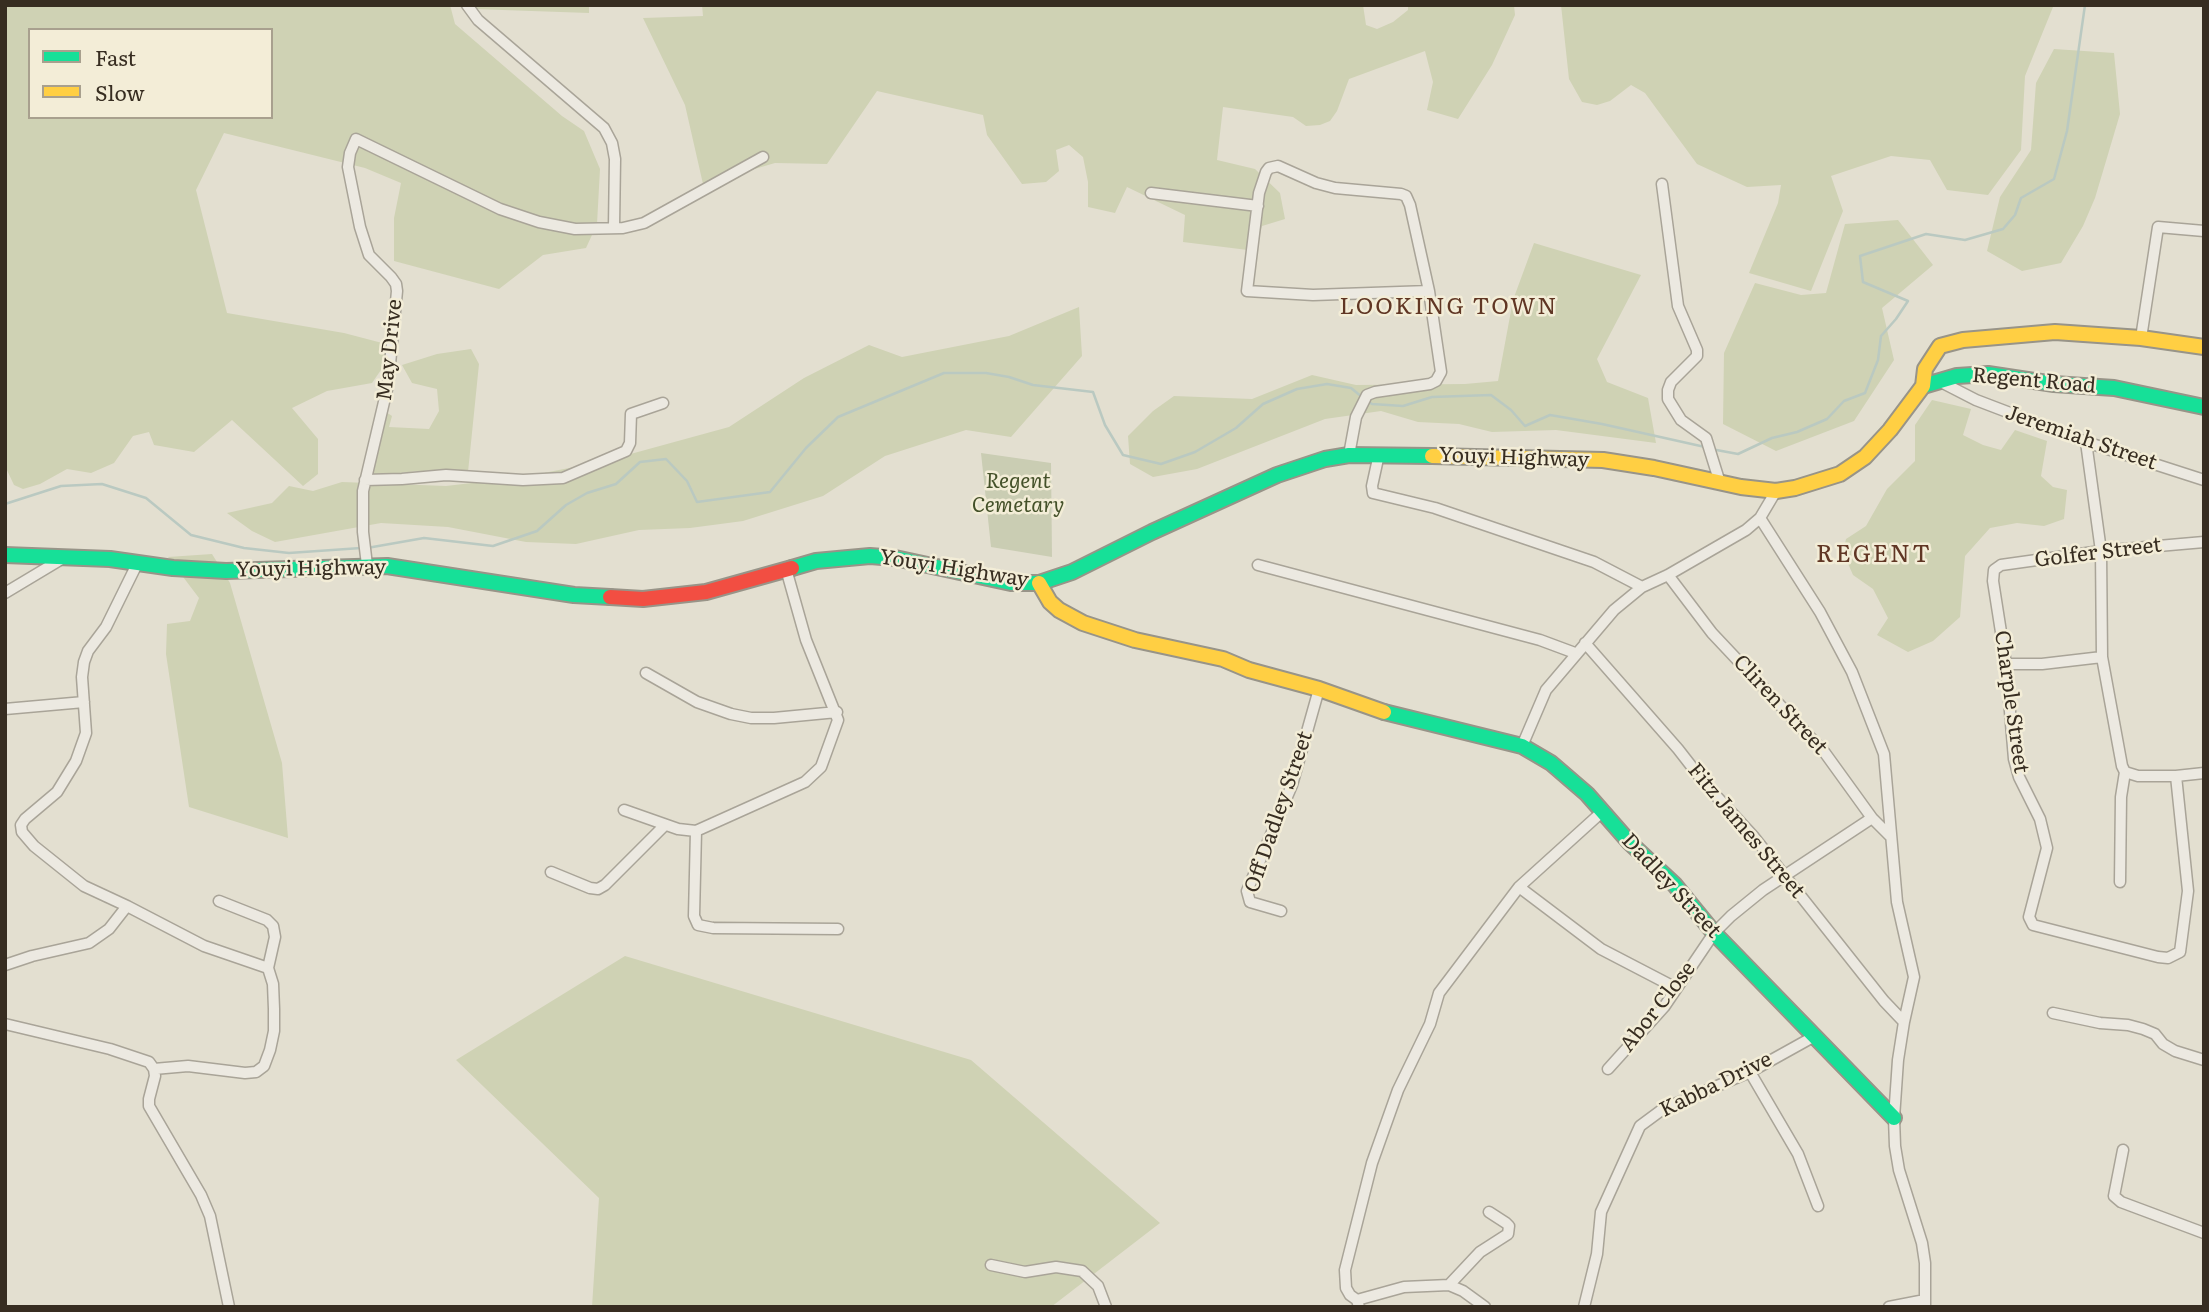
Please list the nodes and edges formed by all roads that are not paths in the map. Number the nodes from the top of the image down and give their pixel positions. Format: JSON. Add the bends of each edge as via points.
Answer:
{"nodes":[{"id":1,"x":467,"y":5,"type":"edge"},
{"id":2,"x":763,"y":157,"type":"dead end"},
{"id":3,"x":1662,"y":184,"type":"dead end"},
{"id":4,"x":1151,"y":193,"type":"dead end"},
{"id":5,"x":1258,"y":206,"type":"junction"},
{"id":6,"x":614,"y":227,"type":"junction"},
{"id":7,"x":2204,"y":231,"type":"edge"},
{"id":8,"x":1429,"y":291,"type":"junction"},
{"id":9,"x":2141,"y":338,"type":"junction"},
{"id":10,"x":2204,"y":347,"type":"edge"},
{"id":11,"x":1925,"y":369,"type":"junction"},
{"id":12,"x":1938,"y":380,"type":"junction"},
{"id":13,"x":1923,"y":386,"type":"junction"},
{"id":14,"x":663,"y":403,"type":"dead end"},
{"id":15,"x":2204,"y":407,"type":"edge"},
{"id":16,"x":2086,"y":442,"type":"junction"},
{"id":17,"x":1380,"y":454,"type":"junction"},
{"id":18,"x":1349,"y":455,"type":"junction"},
{"id":19,"x":365,"y":480,"type":"junction"},
{"id":20,"x":2204,"y":480,"type":"edge"},
{"id":21,"x":1721,"y":484,"type":"junction"},
{"id":22,"x":1776,"y":491,"type":"junction"},
{"id":23,"x":1760,"y":518,"type":"junction"},
{"id":24,"x":2204,"y":542,"type":"edge"},
{"id":25,"x":2101,"y":551,"type":"junction"},
{"id":26,"x":5,"y":555,"type":"edge"},
{"id":27,"x":68,"y":556,"type":"junction"},
{"id":28,"x":365,"y":559,"type":"junction"},
{"id":29,"x":138,"y":562,"type":"junction"},
{"id":30,"x":1258,"y":565,"type":"dead end"},
{"id":31,"x":786,"y":569,"type":"junction"},
{"id":32,"x":1994,"y":570,"type":"joint"},
{"id":33,"x":1668,"y":575,"type":"junction"},
{"id":34,"x":1039,"y":583,"type":"junction"},
{"id":35,"x":1642,"y":587,"type":"junction"},
{"id":36,"x":5,"y":593,"type":"edge"},
{"id":37,"x":1585,"y":643,"type":"junction"},
{"id":38,"x":1575,"y":653,"type":"junction"},
{"id":39,"x":2102,"y":657,"type":"junction"},
{"id":40,"x":2006,"y":664,"type":"junction"},
{"id":41,"x":646,"y":673,"type":"dead end"},
{"id":42,"x":1319,"y":689,"type":"junction"},
{"id":43,"x":84,"y":702,"type":"junction"},
{"id":44,"x":5,"y":709,"type":"edge"},
{"id":45,"x":837,"y":712,"type":"junction"},
{"id":46,"x":1522,"y":746,"type":"junction"},
{"id":47,"x":2125,"y":772,"type":"junction"},
{"id":48,"x":2204,"y":773,"type":"edge"},
{"id":49,"x":2176,"y":776,"type":"junction"},
{"id":50,"x":624,"y":810,"type":"dead end"},
{"id":51,"x":1603,"y":811,"type":"junction"},
{"id":52,"x":1872,"y":818,"type":"junction"},
{"id":53,"x":665,"y":825,"type":"junction"},
{"id":54,"x":696,"y":831,"type":"junction"},
{"id":55,"x":1890,"y":836,"type":"junction"},
{"id":56,"x":551,"y":872,"type":"dead end"},
{"id":57,"x":1784,"y":876,"type":"junction"},
{"id":58,"x":2120,"y":882,"type":"dead end"},
{"id":59,"x":1519,"y":887,"type":"junction"},
{"id":60,"x":219,"y":901,"type":"dead end"},
{"id":61,"x":127,"y":906,"type":"junction"},
{"id":62,"x":1281,"y":911,"type":"dead end"},
{"id":63,"x":838,"y":929,"type":"dead end"},
{"id":64,"x":1714,"y":933,"type":"junction"},
{"id":65,"x":5,"y":965,"type":"edge"},
{"id":66,"x":268,"y":968,"type":"junction"},
{"id":67,"x":1676,"y":988,"type":"junction"},
{"id":68,"x":2053,"y":1013,"type":"dead end"},
{"id":69,"x":1903,"y":1022,"type":"junction"},
{"id":70,"x":5,"y":1024,"type":"edge"},
{"id":71,"x":1814,"y":1037,"type":"junction"},
{"id":72,"x":2204,"y":1059,"type":"edge"},
{"id":73,"x":154,"y":1069,"type":"junction"},
{"id":74,"x":1608,"y":1069,"type":"dead end"},
{"id":75,"x":1750,"y":1072,"type":"junction"},
{"id":76,"x":1894,"y":1118,"type":"junction"},
{"id":77,"x":2123,"y":1150,"type":"dead end"},
{"id":78,"x":1818,"y":1206,"type":"dead end"},
{"id":79,"x":1489,"y":1212,"type":"dead end"},
{"id":80,"x":2204,"y":1233,"type":"edge"},
{"id":81,"x":991,"y":1265,"type":"dead end"},
{"id":82,"x":1449,"y":1285,"type":"junction"},
{"id":83,"x":1358,"y":1303,"type":"edge"},
{"id":84,"x":1925,"y":1303,"type":"edge"},
{"id":85,"x":229,"y":1307,"type":"edge"},
{"id":86,"x":1106,"y":1307,"type":"edge"},
{"id":87,"x":1485,"y":1307,"type":"edge"},
{"id":88,"x":1584,"y":1307,"type":"edge"},
{"id":89,"x":1889,"y":1307,"type":"edge"}],
"edges":[{"from":1,"to":6,"type":"street","via":[[478,20],[604,128],[615,159]]},
{"from":2,"to":6,"type":"street","via":[[644,223]]},
{"from":3,"to":21,"type":"street","via":[[1678,306],[1697,349],[1697,356],[1671,382],[1668,399],[1681,420],[1706,438]]},
{"from":4,"to":5,"type":"street"},
{"from":5,"to":8,"type":"street","via":[[1247,291],[1313,295]]},
{"from":5,"to":8,"type":"street","via":[[1264,176],[1273,166],[1335,188],[1406,196]]},
{"from":6,"to":19,"type":"street","name":"May Drive","via":[[576,229],[523,217],[356,139],[348,167],[359,228],[369,255],[391,277],[397,291],[388,385]]},
{"from":7,"to":9,"type":"street","via":[[2158,227]]},
{"from":8,"to":18,"type":"street","via":[[1440,377],[1430,384],[1367,396],[1356,418]]},
{"from":9,"to":10,"type":"main road","name":"Regent Road"},
{"from":9,"to":11,"type":"main road","name":"Regent Road","via":[[2055,332],[1955,341],[1940,346]]},
{"from":11,"to":12,"type":"street","name":"Jeremiah Street"},
{"from":11,"to":13,"type":"main road"},
{"from":12,"to":13,"type":"main road","name":"Regent Road"},
{"from":12,"to":15,"type":"main road","name":"Regent Road","via":[[1988,374],[2114,388]]},
{"from":12,"to":16,"type":"street","name":"Jeremiah Street","via":[[1968,397]]},
{"from":13,"to":22,"type":"main road","name":"Youyi Highway","via":[[1865,457],[1822,481]]},
{"from":14,"to":19,"type":"street","via":[[631,414],[626,451],[563,478],[446,475]]},
{"from":16,"to":20,"type":"street","name":"Jeremiah Street"},
{"from":16,"to":25,"type":"street"},
{"from":17,"to":18,"type":"main road","name":"Youyi Highway"},
{"from":17,"to":21,"type":"main road","name":"Youyi Highway","via":[[1603,460]]},
{"from":17,"to":35,"type":"street","via":[[1373,494],[1435,508],[1594,562]]},
{"from":18,"to":34,"type":"main road","name":"Youyi Highway","via":[[1277,475],[1072,572]]},
{"from":19,"to":28,"type":"street","name":"May Drive"},
{"from":21,"to":22,"type":"main road","name":"Youyi Highway"},
{"from":22,"to":23,"type":"street"},
{"from":23,"to":33,"type":"street"},
{"from":23,"to":55,"type":"street","via":[[1820,612],[1867,706],[1884,754]]},
{"from":24,"to":25,"type":"street","name":"Golfer Street"},
{"from":25,"to":32,"type":"street","name":"Golfer Street","via":[[2001,565]]},
{"from":25,"to":39,"type":"street"},
{"from":26,"to":27,"type":"main road","name":"Youyi Highway"},
{"from":27,"to":29,"type":"main road","name":"Youyi Highway"},
{"from":27,"to":36,"type":"street"},
{"from":28,"to":29,"type":"main road","name":"Youyi Highway","via":[[226,571]]},
{"from":28,"to":31,"type":"main road","name":"Youyi Highway","via":[[574,595],[643,599],[706,592]]},
{"from":29,"to":43,"type":"street","via":[[106,627],[88,651],[82,677]]},
{"from":30,"to":38,"type":"street"},
{"from":31,"to":34,"type":"main road","name":"Youyi Highway","via":[[870,556],[1011,583]]},
{"from":31,"to":45,"type":"street","via":[[806,640]]},
{"from":32,"to":40,"type":"street","name":"Charple Street"},
{"from":33,"to":35,"type":"street"},
{"from":33,"to":52,"type":"street","name":"Cliren Street","via":[[1712,633],[1825,753]]},
{"from":34,"to":42,"type":"main road","name":"Dadley Street","via":[[1050,602],[1083,623]]},
{"from":35,"to":37,"type":"street"},
{"from":37,"to":38,"type":"street"},
{"from":37,"to":57,"type":"street","name":"Fitz James Street"},
{"from":38,"to":46,"type":"street","via":[[1546,690]]},
{"from":39,"to":40,"type":"street"},
{"from":39,"to":47,"type":"street"},
{"from":40,"to":49,"type":"street","name":"Charple Street","via":[[2014,759],[2047,848],[2030,912],[2029,922],[2036,927],[2158,957],[2180,952],[2188,891]]},
{"from":41,"to":45,"type":"street","via":[[697,702],[731,714],[774,718]]},
{"from":42,"to":46,"type":"main road","name":"Dadley Street","via":[[1394,715]]},
{"from":42,"to":62,"type":"street","name":"Off Dadley Street","via":[[1292,785],[1247,891],[1250,902]]},
{"from":43,"to":44,"type":"street"},
{"from":43,"to":61,"type":"street","via":[[86,733],[76,761],[57,792],[25,819],[22,832],[85,886]]},
{"from":45,"to":54,"type":"street","via":[[837,728],[814,775]]},
{"from":46,"to":51,"type":"main road","name":"Dadley Street","via":[[1566,774]]},
{"from":47,"to":49,"type":"street"},
{"from":47,"to":58,"type":"street"},
{"from":48,"to":49,"type":"street"},
{"from":50,"to":53,"type":"street"},
{"from":51,"to":59,"type":"street"},
{"from":51,"to":64,"type":"main road","name":"Dadley Street"},
{"from":52,"to":55,"type":"street","name":"Cliren Street"},
{"from":52,"to":57,"type":"street","name":"Abor Close"},
{"from":53,"to":54,"type":"street"},
{"from":53,"to":56,"type":"street","via":[[598,889]]},
{"from":54,"to":63,"type":"street","via":[[694,916],[698,925]]},
{"from":55,"to":69,"type":"street","via":[[1897,902],[1914,976]]},
{"from":57,"to":64,"type":"street","name":"Abor Close"},
{"from":57,"to":69,"type":"street","name":"Fitz James Street"},
{"from":59,"to":67,"type":"street","via":[[1601,948]]},
{"from":59,"to":83,"type":"street","via":[[1444,985],[1380,1136],[1345,1270],[1346,1288]]},
{"from":60,"to":66,"type":"street","via":[[273,926]]},
{"from":61,"to":65,"type":"street","via":[[109,929],[89,943]]},
{"from":61,"to":66,"type":"street","via":[[204,946]]},
{"from":64,"to":67,"type":"street","name":"Abor Close"},
{"from":64,"to":71,"type":"main road","name":"Dadley Street"},
{"from":66,"to":73,"type":"street","via":[[274,1031],[264,1066],[245,1073],[188,1066]]},
{"from":67,"to":74,"type":"street","name":"Abor Close"},
{"from":68,"to":72,"type":"street","via":[[2143,1029],[2175,1051]]},
{"from":69,"to":76,"type":"street"},
{"from":70,"to":73,"type":"street","via":[[120,1052],[149,1062]]},
{"from":71,"to":75,"type":"street","name":"Kabba Drive"},
{"from":71,"to":76,"type":"main road","name":"Dadley Street"},
{"from":73,"to":85,"type":"street","via":[[149,1106],[210,1216]]},
{"from":75,"to":78,"type":"street","via":[[1798,1154]]},
{"from":75,"to":88,"type":"street","name":"Kabba Drive","via":[[1663,1109],[1640,1126],[1601,1212]]},
{"from":76,"to":84,"type":"street","via":[[1899,1170],[1922,1243]]},
{"from":77,"to":80,"type":"street","via":[[2115,1196]]},
{"from":79,"to":82,"type":"street","via":[[1506,1223],[1508,1234],[1480,1252]]},
{"from":81,"to":86,"type":"street","via":[[1025,1272],[1056,1267],[1082,1271],[1098,1286]]},
{"from":82,"to":83,"type":"street","via":[[1404,1287]]},
{"from":82,"to":87,"type":"street"},
{"from":84,"to":89,"type":"street"}]}
